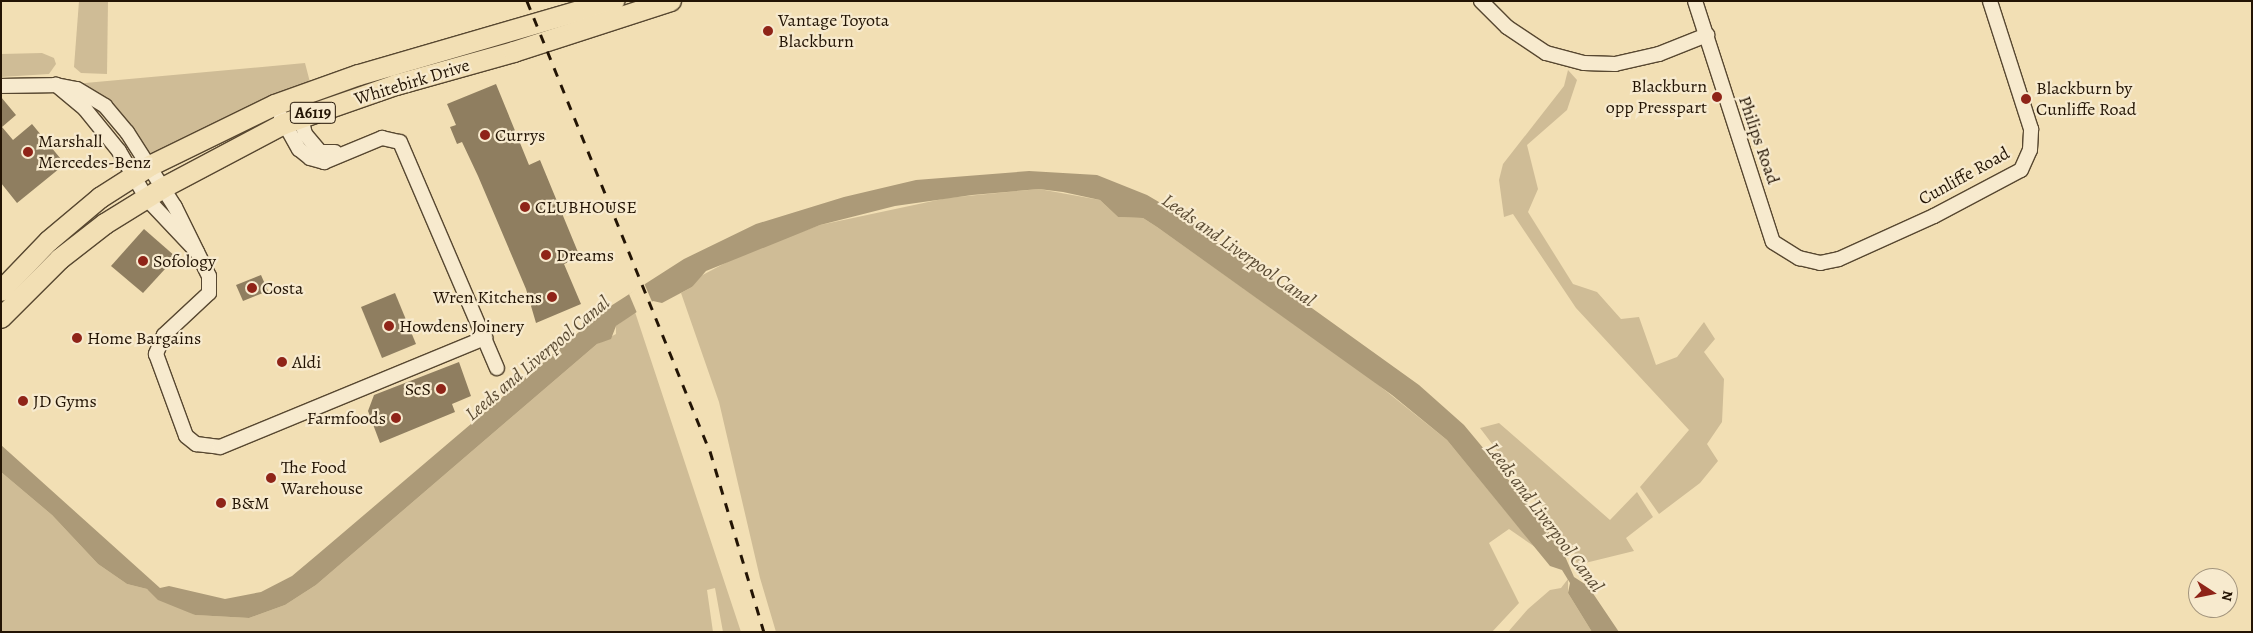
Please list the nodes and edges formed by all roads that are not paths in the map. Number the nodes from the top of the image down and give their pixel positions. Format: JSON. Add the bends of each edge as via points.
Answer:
{"nodes":[{"id":1,"x":614,"y":1,"type":"edge"},
{"id":2,"x":671,"y":1,"type":"edge"},
{"id":3,"x":1481,"y":1,"type":"edge"},
{"id":4,"x":1695,"y":1,"type":"edge"},
{"id":5,"x":1990,"y":1,"type":"edge"},
{"id":6,"x":1707,"y":36,"type":"junction"},
{"id":7,"x":1,"y":86,"type":"edge"},
{"id":8,"x":295,"y":97,"type":"junction"},
{"id":9,"x":275,"y":105,"type":"junction"},
{"id":10,"x":292,"y":121,"type":"junction"},
{"id":11,"x":142,"y":170,"type":"junction"},
{"id":12,"x":163,"y":188,"type":"junction"},
{"id":13,"x":147,"y":199,"type":"junction"},
{"id":14,"x":197,"y":252,"type":"junction"},
{"id":15,"x":1820,"y":264,"type":"joint"},
{"id":16,"x":1,"y":291,"type":"edge"},
{"id":17,"x":1,"y":318,"type":"edge"},
{"id":18,"x":485,"y":338,"type":"junction"},
{"id":19,"x":497,"y":368,"type":"dead end"}],
"edges":[{"from":1,"to":8,"type":"highway","name":"Whitebirk Drive","number":"A6119"},
{"from":2,"to":10,"type":"highway","name":"Whitebirk Drive","number":"A6119"},
{"from":3,"to":6,"type":"street","via":[[1507,27],[1546,53],[1584,63],[1616,64],[1659,54]]},
{"from":4,"to":6,"type":"street","name":"Philips Road"},
{"from":5,"to":15,"type":"street","name":"Cunliffe Road","via":[[2031,129],[2030,150],[2021,170],[1925,220]]},
{"from":6,"to":15,"type":"street","name":"Philips Road","via":[[1773,242],[1799,258]]},
{"from":7,"to":11,"type":"street","via":[[56,85],[85,109]]},
{"from":8,"to":9,"type":"highway","name":"Whitebirk Drive","number":"A6119"},
{"from":8,"to":10,"type":"street"},
{"from":9,"to":10,"type":"street"},
{"from":9,"to":11,"type":"highway","name":"Whitebirk Drive","number":"A6119"},
{"from":10,"to":12,"type":"highway","name":"Whitebirk Drive","number":"A6119"},
{"from":10,"to":18,"type":"street","via":[[320,152],[346,152],[382,138],[400,142],[406,149]]},
{"from":11,"to":12,"type":"street"},
{"from":11,"to":13,"type":"street"},
{"from":11,"to":16,"type":"highway","name":"Whitebirk Drive","number":"A6119","via":[[49,241]]},
{"from":12,"to":13,"type":"highway","name":"Whitebirk Drive","number":"A6119"},
{"from":12,"to":14,"type":"street"},
{"from":13,"to":14,"type":"street"},
{"from":13,"to":17,"type":"highway","name":"Whitebirk Drive","number":"A6119","via":[[104,224],[60,259]]},
{"from":14,"to":18,"type":"street","via":[[211,289],[164,335],[156,354],[186,436],[209,449]]},
{"from":18,"to":19,"type":"street"}]}
